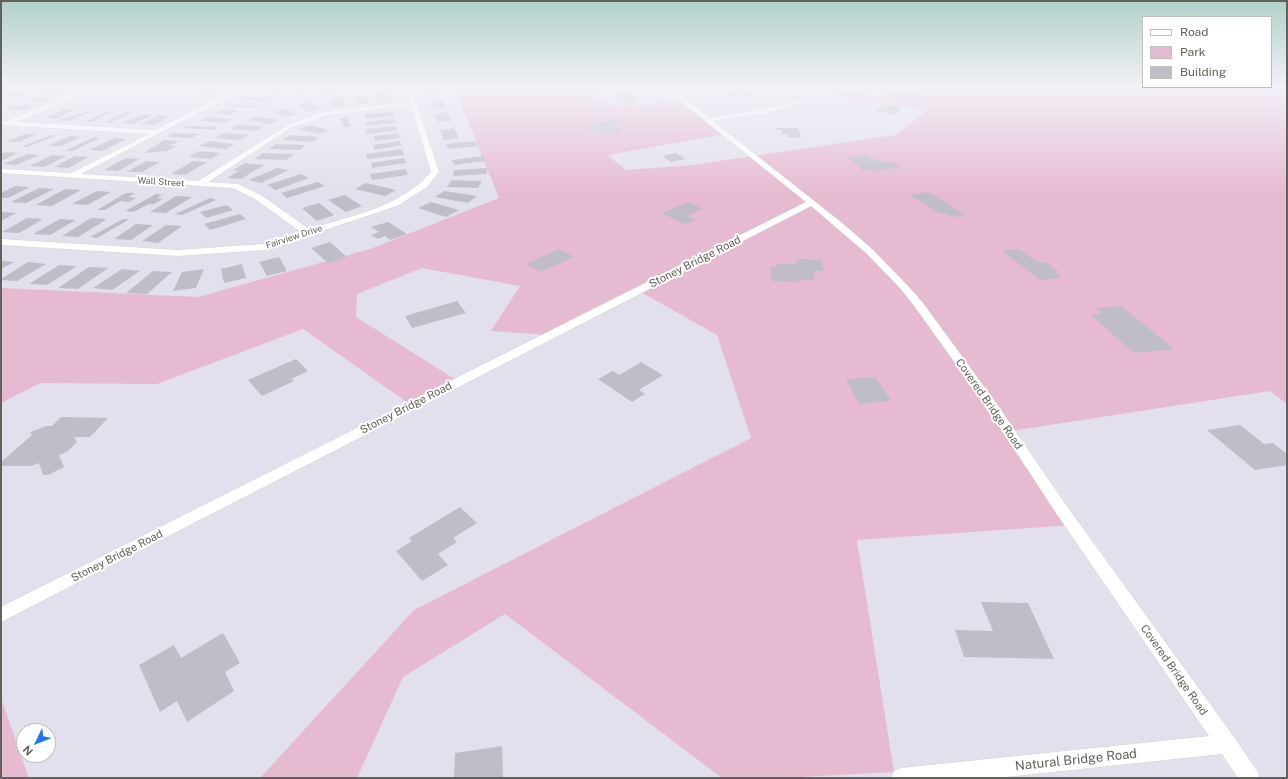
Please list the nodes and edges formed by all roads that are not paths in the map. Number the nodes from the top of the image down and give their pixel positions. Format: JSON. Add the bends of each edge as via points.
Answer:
{"nodes":[{"id":1,"x":10,"y":123,"type":"edge"},
{"id":2,"x":175,"y":123,"type":"edge"},
{"id":3,"x":297,"y":123,"type":"edge"},
{"id":4,"x":419,"y":123,"type":"edge"},
{"id":5,"x":711,"y":123,"type":"edge"},
{"id":6,"x":158,"y":132,"type":"junction"},
{"id":7,"x":1,"y":171,"type":"edge"},
{"id":8,"x":72,"y":176,"type":"junction"},
{"id":9,"x":199,"y":184,"type":"junction"},
{"id":10,"x":811,"y":203,"type":"junction"},
{"id":11,"x":308,"y":233,"type":"junction"},
{"id":12,"x":1,"y":242,"type":"edge"},
{"id":13,"x":1,"y":615,"type":"edge"},
{"id":14,"x":1227,"y":744,"type":"junction"},
{"id":15,"x":901,"y":778,"type":"edge"},
{"id":16,"x":1250,"y":778,"type":"edge"}],
"edges":[{"from":1,"to":6,"type":"street"},
{"from":2,"to":6,"type":"street"},
{"from":3,"to":9,"type":"street"},
{"from":4,"to":11,"type":"street","name":"Fairview Drive","via":[[435,172],[424,184],[394,204]]},
{"from":5,"to":10,"type":"street","name":"Covered Bridge Road"},
{"from":6,"to":8,"type":"street"},
{"from":7,"to":8,"type":"street","name":"Wall Street"},
{"from":8,"to":9,"type":"street","name":"Wall Street"},
{"from":9,"to":11,"type":"street","name":"Wall Street","via":[[236,186],[258,197]]},
{"from":10,"to":13,"type":"street","name":"Stoney Bridge Road"},
{"from":10,"to":14,"type":"street","name":"Covered Bridge Road","via":[[859,241],[919,305]]},
{"from":11,"to":12,"type":"street","name":"Fairview Drive","via":[[264,247],[178,253]]},
{"from":14,"to":15,"type":"street","name":"Natural Bridge Road"},
{"from":14,"to":16,"type":"street","name":"Covered Bridge Road"}]}
